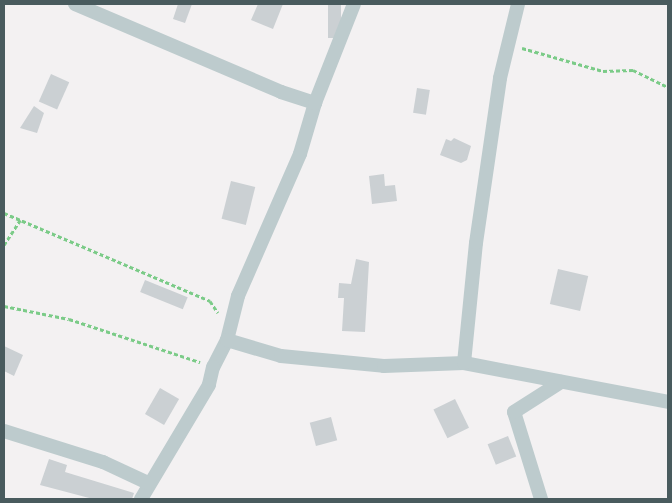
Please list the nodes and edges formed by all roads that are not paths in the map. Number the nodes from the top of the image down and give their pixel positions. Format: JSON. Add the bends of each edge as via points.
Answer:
{"nodes":[{"id":1,"x":74,"y":4,"type":"edge"},
{"id":2,"x":354,"y":4,"type":"edge"},
{"id":3,"x":518,"y":4,"type":"edge"},
{"id":4,"x":315,"y":103,"type":"junction"},
{"id":5,"x":227,"y":340,"type":"junction"},
{"id":6,"x":464,"y":363,"type":"junction"},
{"id":7,"x":561,"y":382,"type":"junction"},
{"id":8,"x":668,"y":402,"type":"edge"},
{"id":9,"x":4,"y":431,"type":"edge"},
{"id":10,"x":148,"y":483,"type":"junction"},
{"id":11,"x":141,"y":499,"type":"edge"},
{"id":12,"x":541,"y":499,"type":"edge"}],
"edges":[{"from":1,"to":4,"type":"street","via":[[281,92]]},
{"from":2,"to":4,"type":"street"},
{"from":3,"to":6,"type":"street","via":[[507,44],[476,242]]},
{"from":4,"to":5,"type":"street","via":[[300,154],[238,296]]},
{"from":5,"to":6,"type":"street","via":[[281,356],[347,363],[384,366]]},
{"from":5,"to":10,"type":"street","via":[[213,367],[209,385]]},
{"from":6,"to":7,"type":"street"},
{"from":7,"to":8,"type":"street"},
{"from":7,"to":12,"type":"street","via":[[514,412]]},
{"from":9,"to":10,"type":"street","via":[[103,462]]},
{"from":10,"to":11,"type":"street"}]}
